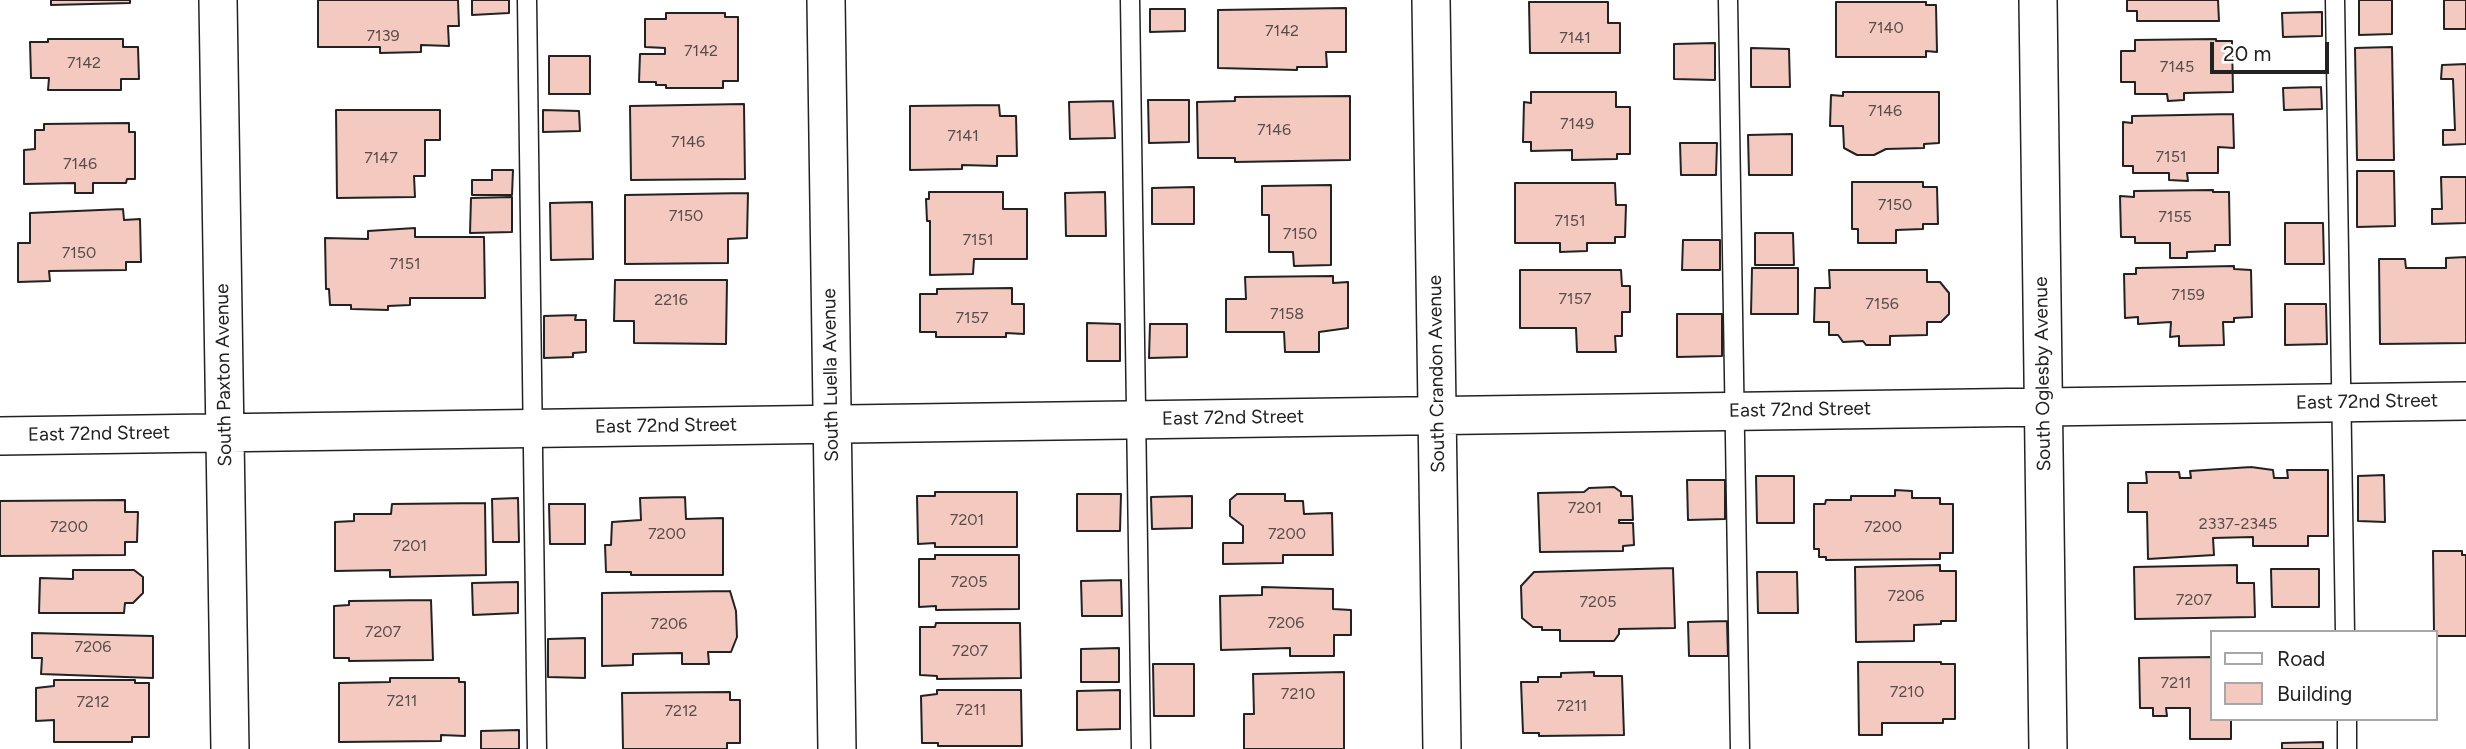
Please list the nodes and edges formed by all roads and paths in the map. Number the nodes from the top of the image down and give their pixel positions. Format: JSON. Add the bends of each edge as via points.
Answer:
{"nodes":[{"id":1,"x":218,"y":0,"type":"edge"},
{"id":2,"x":527,"y":0,"type":"edge"},
{"id":3,"x":826,"y":0,"type":"edge"},
{"id":4,"x":1130,"y":0,"type":"edge"},
{"id":5,"x":1431,"y":0,"type":"edge"},
{"id":6,"x":1728,"y":0,"type":"edge"},
{"id":7,"x":2038,"y":0,"type":"edge"},
{"id":8,"x":2335,"y":0,"type":"edge"},
{"id":9,"x":2466,"y":401,"type":"edge"},
{"id":10,"x":2342,"y":403,"type":"junction"},
{"id":11,"x":2043,"y":407,"type":"junction"},
{"id":12,"x":1734,"y":411,"type":"junction"},
{"id":13,"x":1437,"y":415,"type":"junction"},
{"id":14,"x":1137,"y":420,"type":"junction"},
{"id":15,"x":832,"y":424,"type":"junction"},
{"id":16,"x":533,"y":429,"type":"junction"},
{"id":17,"x":225,"y":433,"type":"junction"},
{"id":18,"x":0,"y":436,"type":"edge"},
{"id":19,"x":2346,"y":630,"type":"edge"},
{"id":20,"x":2347,"y":721,"type":"edge"},
{"id":21,"x":230,"y":749,"type":"edge"},
{"id":22,"x":537,"y":749,"type":"edge"},
{"id":23,"x":836,"y":749,"type":"edge"},
{"id":24,"x":1141,"y":749,"type":"edge"},
{"id":25,"x":1442,"y":749,"type":"edge"},
{"id":26,"x":1740,"y":749,"type":"edge"},
{"id":27,"x":2048,"y":749,"type":"edge"},
{"id":28,"x":2347,"y":749,"type":"edge"}],
"edges":[{"from":1,"to":17,"type":"street","name":"South Paxton Avenue"},
{"from":2,"to":16,"type":"lane"},
{"from":3,"to":15,"type":"street","name":"South Luella Avenue"},
{"from":4,"to":14,"type":"lane"},
{"from":5,"to":13,"type":"street","name":"South Crandon Avenue"},
{"from":6,"to":12,"type":"lane"},
{"from":7,"to":11,"type":"street","name":"South Oglesby Avenue"},
{"from":8,"to":10,"type":"lane"},
{"from":9,"to":10,"type":"street","name":"East 72nd Street"},
{"from":10,"to":11,"type":"street","name":"East 72nd Street"},
{"from":10,"to":19,"type":"lane"},
{"from":11,"to":12,"type":"street","name":"East 72nd Street"},
{"from":11,"to":27,"type":"street","name":"South Oglesby Avenue"},
{"from":12,"to":13,"type":"street","name":"East 72nd Street"},
{"from":12,"to":26,"type":"lane"},
{"from":13,"to":14,"type":"street","name":"East 72nd Street"},
{"from":13,"to":25,"type":"street","name":"South Crandon Avenue"},
{"from":14,"to":15,"type":"street","name":"East 72nd Street"},
{"from":14,"to":24,"type":"lane"},
{"from":15,"to":16,"type":"street","name":"East 72nd Street"},
{"from":15,"to":23,"type":"street","name":"South Luella Avenue"},
{"from":16,"to":17,"type":"street","name":"East 72nd Street"},
{"from":16,"to":22,"type":"lane"},
{"from":17,"to":18,"type":"street","name":"East 72nd Street"},
{"from":17,"to":21,"type":"street","name":"South Paxton Avenue"},
{"from":20,"to":28,"type":"lane"}]}
